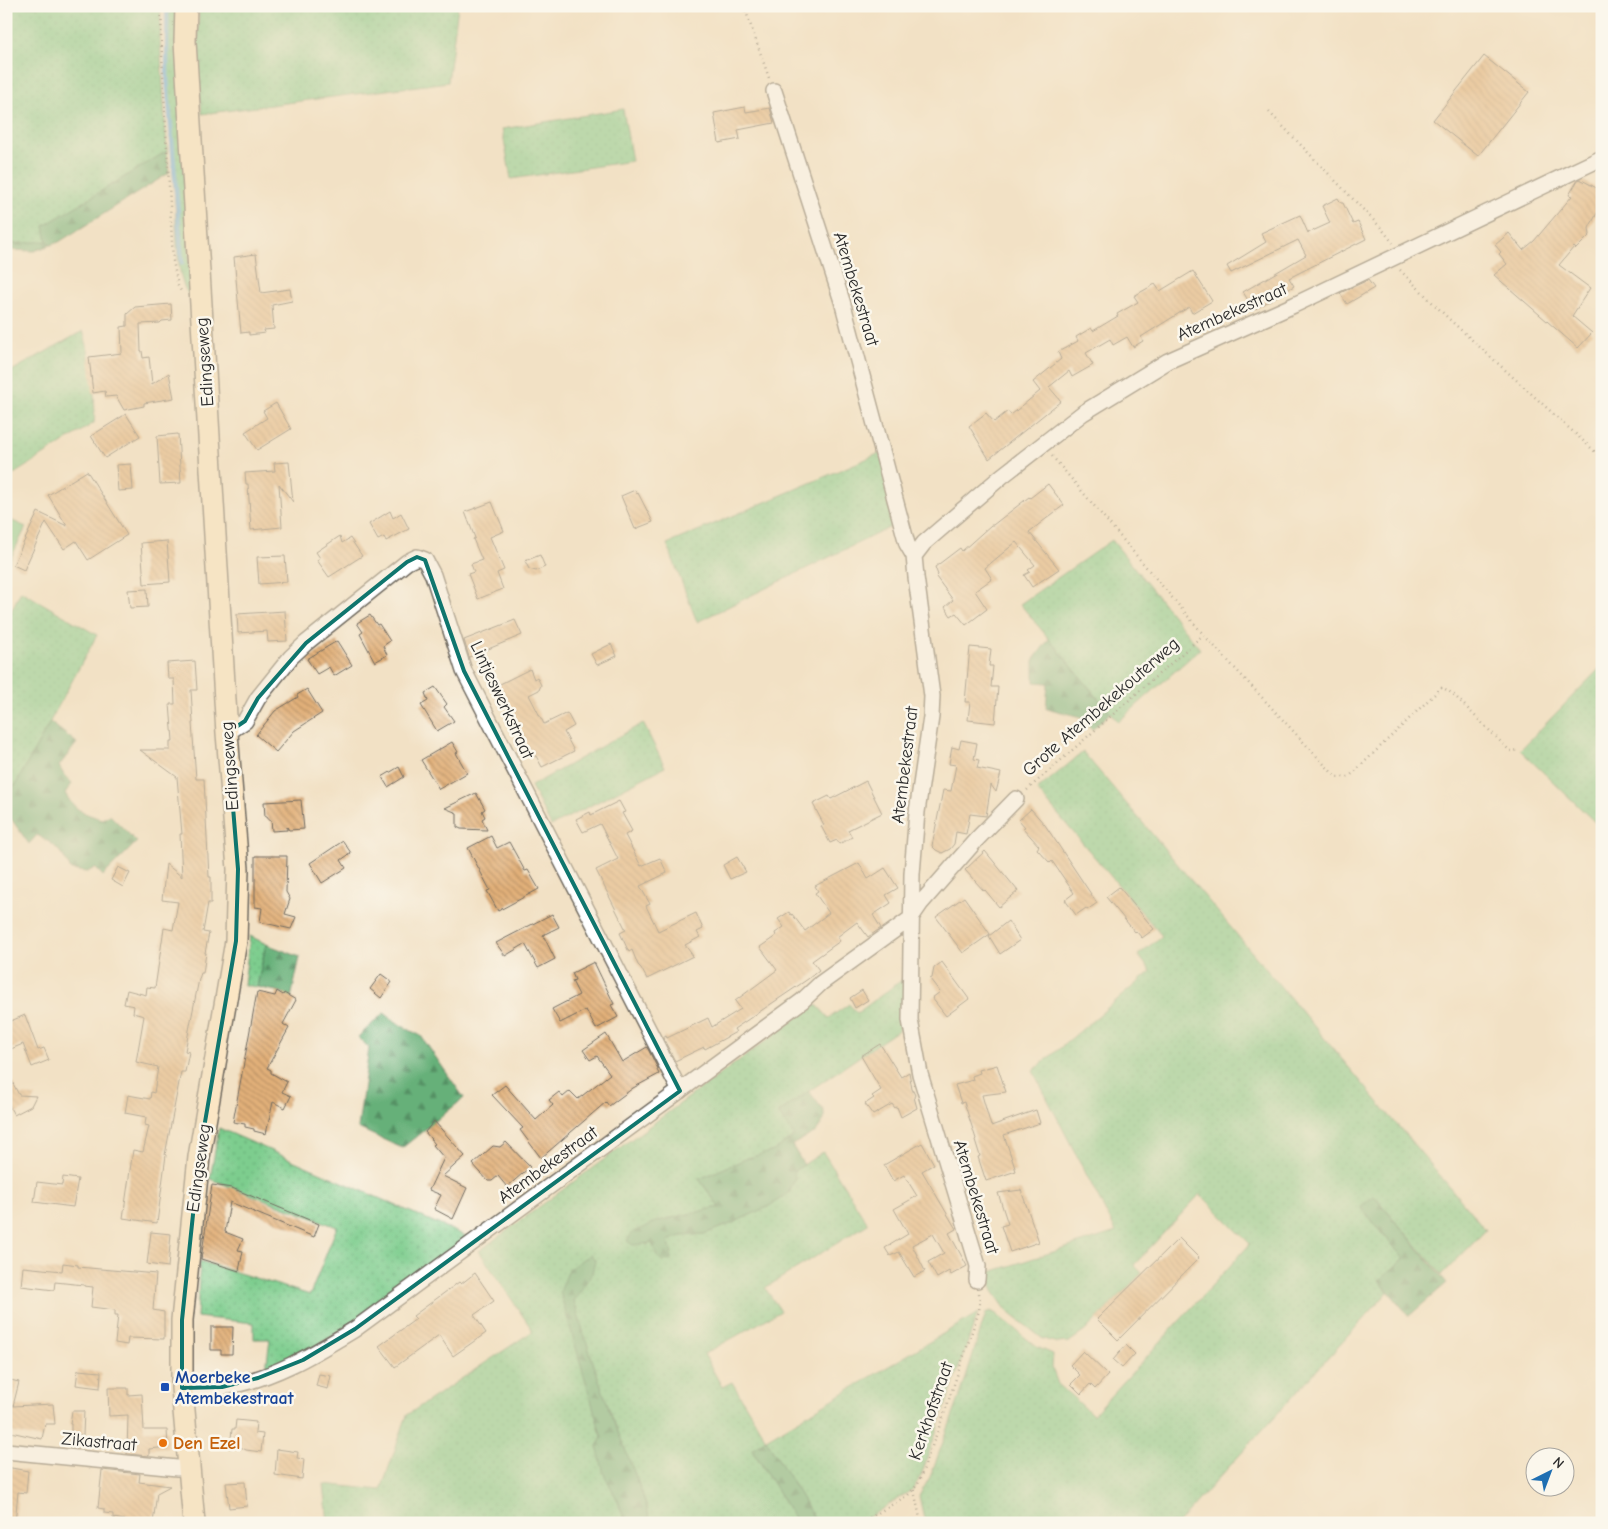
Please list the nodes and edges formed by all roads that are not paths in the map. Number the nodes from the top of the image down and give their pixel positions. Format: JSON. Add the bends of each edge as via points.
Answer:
{"nodes":[{"id":1,"x":186,"y":6,"type":"edge"},
{"id":2,"x":774,"y":91,"type":"road end"},
{"id":3,"x":1602,"y":158,"type":"edge"},
{"id":4,"x":914,"y":556,"type":"junction"},
{"id":5,"x":227,"y":733,"type":"junction"},
{"id":6,"x":1016,"y":799,"type":"road end"},
{"id":7,"x":910,"y":919,"type":"junction"},
{"id":8,"x":680,"y":1091,"type":"junction"},
{"id":9,"x":977,"y":1280,"type":"road end"},
{"id":10,"x":182,"y":1388,"type":"junction"},
{"id":11,"x":6,"y":1451,"type":"edge"},
{"id":12,"x":189,"y":1467,"type":"junction"},
{"id":13,"x":194,"y":1523,"type":"edge"}],
"edges":[{"from":1,"to":5,"type":"main road","name":"Edingseweg","via":[[187,69]]},
{"from":2,"to":4,"type":"street","name":"Atembekestraat","via":[[842,301],[907,544]]},
{"from":3,"to":4,"type":"street","name":"Atembekestraat","via":[[1168,362],[1083,412],[1002,476],[924,543]]},
{"from":4,"to":7,"type":"street","name":"Atembekestraat","via":[[932,696],[917,812]]},
{"from":5,"to":8,"type":"street","name":"Lintjeswerkstraat","via":[[245,721],[258,698],[306,644],[407,562],[417,558],[425,560],[433,575],[464,671]]},
{"from":5,"to":10,"type":"main road","name":"Edingseweg","via":[[238,869],[236,941],[197,1176],[182,1320]]},
{"from":6,"to":7,"type":"street","name":"Atembekestraat","via":[[977,839]]},
{"from":7,"to":8,"type":"street","name":"Atembekestraat"},
{"from":7,"to":9,"type":"street","name":"Atembekestraat","via":[[910,1020],[920,1074],[978,1266]]},
{"from":8,"to":10,"type":"street","name":"Atembekestraat","via":[[348,1334],[303,1360],[258,1378],[222,1387]]},
{"from":10,"to":12,"type":"main road","name":"Edingseweg"},
{"from":11,"to":12,"type":"street","name":"Zikastraat"},
{"from":12,"to":13,"type":"main road","name":"Edingseweg"}]}
